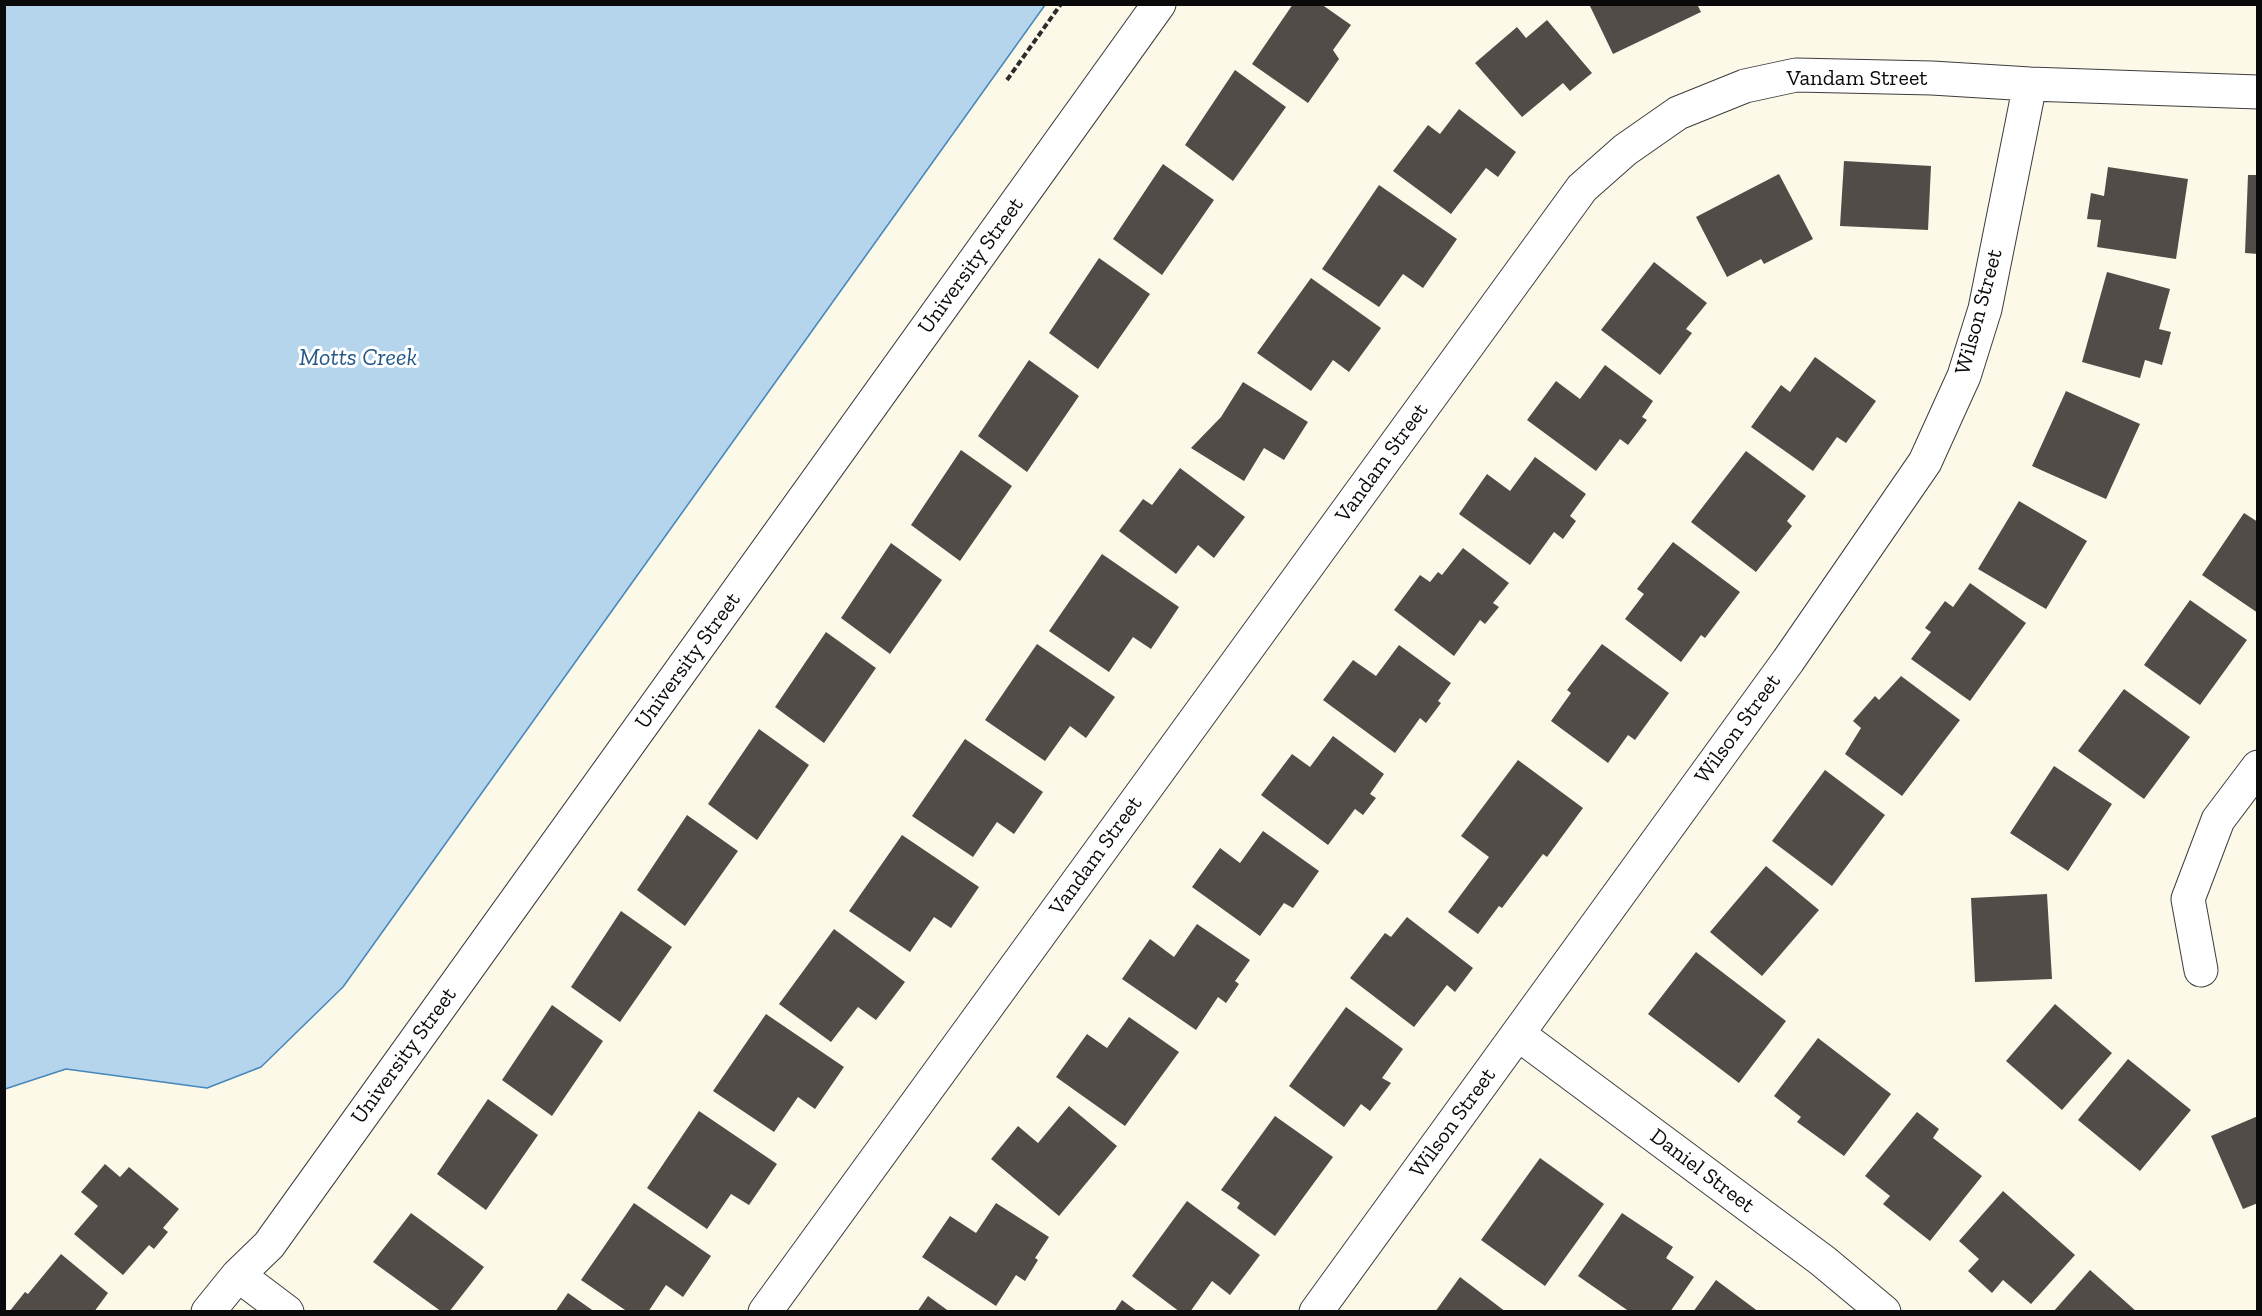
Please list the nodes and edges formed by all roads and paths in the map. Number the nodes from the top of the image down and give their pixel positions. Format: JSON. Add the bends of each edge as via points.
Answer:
{"nodes":[{"id":1,"x":1060,"y":4,"type":"edge"},
{"id":2,"x":1159,"y":4,"type":"edge"},
{"id":3,"x":1007,"y":80,"type":"dead end"},
{"id":4,"x":2030,"y":84,"type":"junction"},
{"id":5,"x":2258,"y":92,"type":"edge"},
{"id":6,"x":2258,"y":767,"type":"edge"},
{"id":7,"x":2201,"y":970,"type":"dead end"},
{"id":8,"x":1518,"y":1034,"type":"junction"},
{"id":9,"x":238,"y":1275,"type":"junction"},
{"id":10,"x":208,"y":1311,"type":"edge"},
{"id":11,"x":287,"y":1311,"type":"edge"},
{"id":12,"x":765,"y":1311,"type":"edge"},
{"id":13,"x":1316,"y":1311,"type":"edge"},
{"id":14,"x":1884,"y":1311,"type":"edge"}],
"edges":[{"from":1,"to":3,"type":"path"},
{"from":2,"to":9,"type":"street","name":"University Street","via":[[276,1235]]},
{"from":4,"to":5,"type":"street","name":"Vandam Street"},
{"from":4,"to":8,"type":"street","name":"Wilson Street","via":[[1985,309],[1964,376],[1925,462],[1788,661]]},
{"from":4,"to":12,"type":"street","name":"Vandam Street","via":[[1796,75],[1745,86],[1678,113],[1625,150],[1582,188]]},
{"from":6,"to":7,"type":"street","via":[[2217,820],[2188,899]]},
{"from":8,"to":13,"type":"street","name":"Wilson Street"},
{"from":8,"to":14,"type":"street","name":"Daniel Street","via":[[1814,1254]]},
{"from":9,"to":10,"type":"street","name":"University Street"},
{"from":9,"to":11,"type":"street"}]}
